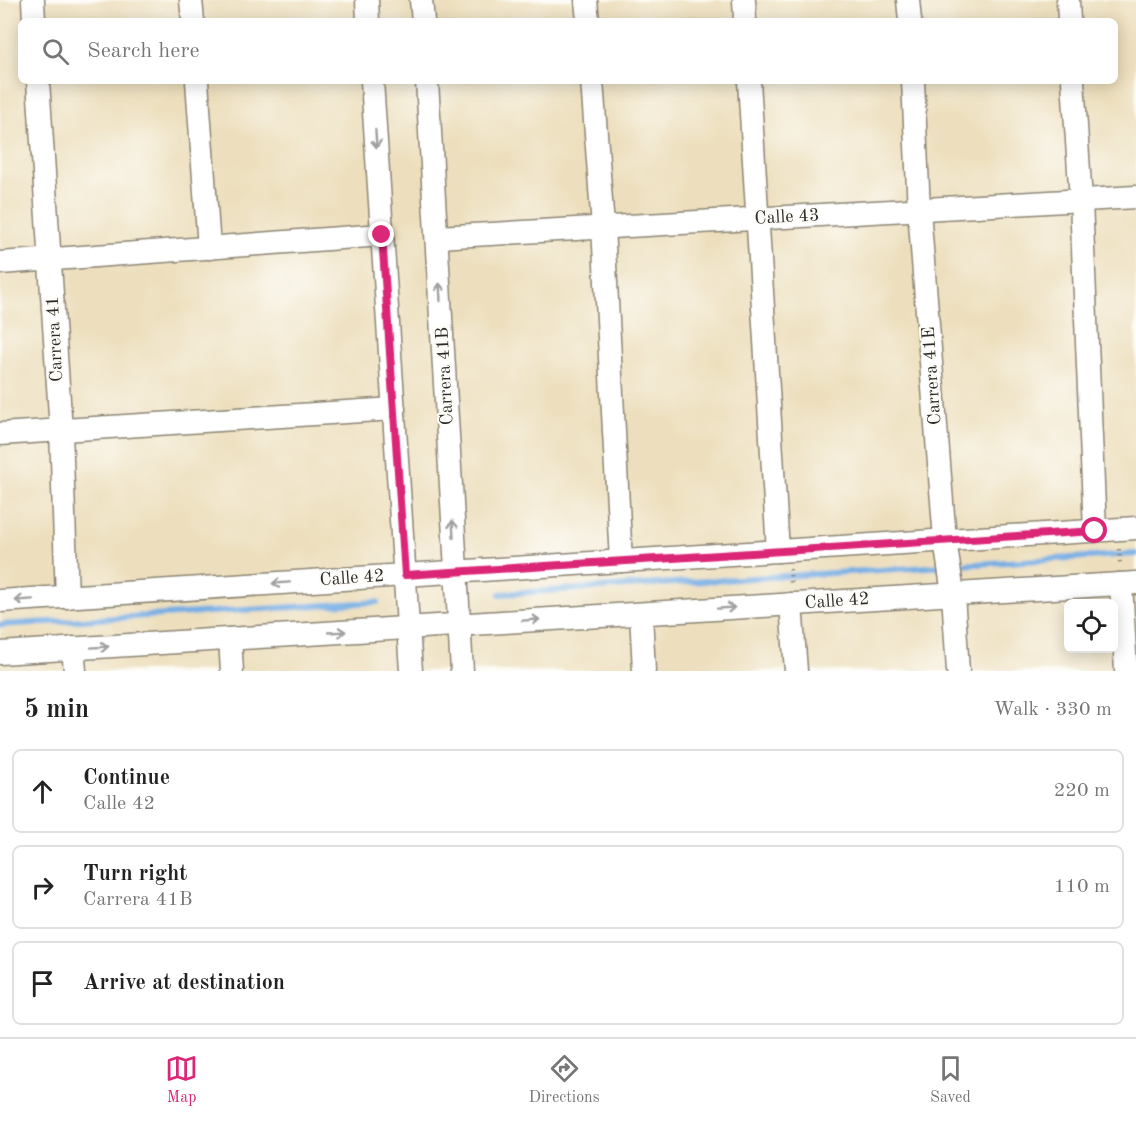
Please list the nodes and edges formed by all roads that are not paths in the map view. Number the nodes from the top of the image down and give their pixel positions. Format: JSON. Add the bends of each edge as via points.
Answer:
{"nodes":[{"id":1,"x":33,"y":0,"type":"edge"},
{"id":2,"x":192,"y":0,"type":"edge"},
{"id":3,"x":367,"y":0,"type":"edge"},
{"id":4,"x":421,"y":0,"type":"edge"},
{"id":5,"x":586,"y":0,"type":"edge"},
{"id":6,"x":744,"y":0,"type":"edge"},
{"id":7,"x":908,"y":0,"type":"edge"},
{"id":8,"x":1068,"y":0,"type":"edge"},
{"id":9,"x":34,"y":18,"type":"edge"},
{"id":10,"x":193,"y":18,"type":"edge"},
{"id":11,"x":368,"y":18,"type":"edge"},
{"id":12,"x":423,"y":18,"type":"edge"},
{"id":13,"x":588,"y":18,"type":"edge"},
{"id":14,"x":745,"y":18,"type":"edge"},
{"id":15,"x":909,"y":18,"type":"edge"},
{"id":16,"x":1069,"y":18,"type":"edge"},
{"id":17,"x":38,"y":84,"type":"edge"},
{"id":18,"x":197,"y":84,"type":"edge"},
{"id":19,"x":372,"y":84,"type":"edge"},
{"id":20,"x":427,"y":84,"type":"edge"},
{"id":21,"x":592,"y":84,"type":"edge"},
{"id":22,"x":749,"y":84,"type":"edge"},
{"id":23,"x":913,"y":84,"type":"edge"},
{"id":24,"x":1073,"y":84,"type":"edge"},
{"id":25,"x":1136,"y":197,"type":"edge"},
{"id":26,"x":1081,"y":201,"type":"junction"},
{"id":27,"x":919,"y":210,"type":"junction"},
{"id":28,"x":758,"y":219,"type":"junction"},
{"id":29,"x":603,"y":227,"type":"junction"},
{"id":30,"x":382,"y":235,"type":"junction"},
{"id":31,"x":437,"y":237,"type":"junction"},
{"id":32,"x":209,"y":248,"type":"junction"},
{"id":33,"x":51,"y":259,"type":"junction"},
{"id":34,"x":0,"y":263,"type":"edge"},
{"id":35,"x":394,"y":409,"type":"junction"},
{"id":36,"x":61,"y":431,"type":"junction"},
{"id":37,"x":0,"y":434,"type":"edge"},
{"id":38,"x":1136,"y":528,"type":"edge"},
{"id":39,"x":1095,"y":531,"type":"junction"},
{"id":40,"x":946,"y":546,"type":"junction"},
{"id":41,"x":784,"y":558,"type":"junction"},
{"id":42,"x":621,"y":561,"type":"junction"},
{"id":43,"x":456,"y":572,"type":"junction"},
{"id":44,"x":405,"y":575,"type":"junction"},
{"id":45,"x":1126,"y":579,"type":"edge"},
{"id":46,"x":952,"y":590,"type":"junction"},
{"id":47,"x":67,"y":597,"type":"junction"},
{"id":48,"x":791,"y":597,"type":"junction"},
{"id":49,"x":0,"y":601,"type":"edge"},
{"id":50,"x":641,"y":614,"type":"junction"},
{"id":51,"x":459,"y":625,"type":"junction"},
{"id":52,"x":408,"y":628,"type":"junction"},
{"id":53,"x":230,"y":639,"type":"junction"},
{"id":54,"x":73,"y":648,"type":"junction"},
{"id":55,"x":0,"y":653,"type":"edge"},
{"id":56,"x":75,"y":671,"type":"edge"},
{"id":57,"x":232,"y":671,"type":"edge"},
{"id":58,"x":411,"y":671,"type":"edge"},
{"id":59,"x":462,"y":671,"type":"edge"},
{"id":60,"x":644,"y":671,"type":"edge"},
{"id":61,"x":796,"y":671,"type":"edge"},
{"id":62,"x":958,"y":671,"type":"edge"},
{"id":63,"x":1126,"y":671,"type":"edge"}],
"edges":[{"from":1,"to":9,"type":"street"},
{"from":2,"to":10,"type":"street"},
{"from":3,"to":11,"type":"street"},
{"from":4,"to":12,"type":"street"},
{"from":5,"to":13,"type":"street"},
{"from":6,"to":14,"type":"street"},
{"from":7,"to":15,"type":"street"},
{"from":8,"to":16,"type":"street"},
{"from":17,"to":33,"type":"street","name":"Carrera 41"},
{"from":18,"to":32,"type":"street"},
{"from":19,"to":30,"type":"street","one_way":true},
{"from":20,"to":31,"type":"street","name":"Carrera 41B"},
{"from":21,"to":29,"type":"street"},
{"from":22,"to":28,"type":"street"},
{"from":23,"to":27,"type":"street","name":"Carrera 41E"},
{"from":24,"to":26,"type":"street"},
{"from":25,"to":26,"type":"street","name":"Calle 43"},
{"from":26,"to":27,"type":"street","name":"Calle 43"},
{"from":26,"to":39,"type":"street"},
{"from":27,"to":28,"type":"street","name":"Calle 43"},
{"from":27,"to":40,"type":"street","name":"Carrera 41E"},
{"from":28,"to":29,"type":"street","name":"Calle 43"},
{"from":28,"to":41,"type":"street"},
{"from":29,"to":31,"type":"street","name":"Calle 43"},
{"from":29,"to":42,"type":"street"},
{"from":30,"to":32,"type":"street"},
{"from":30,"to":35,"type":"street"},
{"from":43,"to":31,"type":"street","name":"Carrera 41B","one_way":true},
{"from":32,"to":33,"type":"street"},
{"from":33,"to":34,"type":"street"},
{"from":33,"to":36,"type":"street","name":"Carrera 41"},
{"from":35,"to":36,"type":"street"},
{"from":35,"to":44,"type":"street"},
{"from":36,"to":37,"type":"street"},
{"from":36,"to":47,"type":"street","name":"Carrera 41"},
{"from":38,"to":39,"type":"street","name":"Calle 42"},
{"from":39,"to":40,"type":"street","name":"Calle 42"},
{"from":40,"to":41,"type":"street","name":"Calle 42"},
{"from":40,"to":46,"type":"street","name":"Carrera 41E"},
{"from":41,"to":42,"type":"street","name":"Calle 42"},
{"from":42,"to":43,"type":"street","name":"Calle 42"},
{"from":43,"to":44,"type":"street","name":"Calle 42"},
{"from":43,"to":51,"type":"street","name":"Carrera 41B"},
{"from":44,"to":47,"type":"street","name":"Calle 42","one_way":true},
{"from":44,"to":52,"type":"street"},
{"from":45,"to":46,"type":"street","name":"Calle 42"},
{"from":45,"to":63,"type":"street"},
{"from":46,"to":48,"type":"street","name":"Calle 42"},
{"from":46,"to":62,"type":"street","name":"Carrera 41E"},
{"from":47,"to":49,"type":"street","name":"Calle 42","one_way":true},
{"from":50,"to":48,"type":"street","name":"Calle 42","one_way":true},
{"from":48,"to":61,"type":"street"},
{"from":51,"to":50,"type":"street","name":"Calle 42","one_way":true},
{"from":50,"to":60,"type":"street"},
{"from":51,"to":52,"type":"street","name":"Calle 42"},
{"from":51,"to":59,"type":"street","name":"Carrera 41B"},
{"from":53,"to":52,"type":"street","name":"Calle 42","one_way":true},
{"from":52,"to":58,"type":"street"},
{"from":54,"to":53,"type":"street","name":"Calle 42","one_way":true},
{"from":53,"to":57,"type":"street"},
{"from":54,"to":55,"type":"street","name":"Calle 42"},
{"from":54,"to":56,"type":"street"}]}
